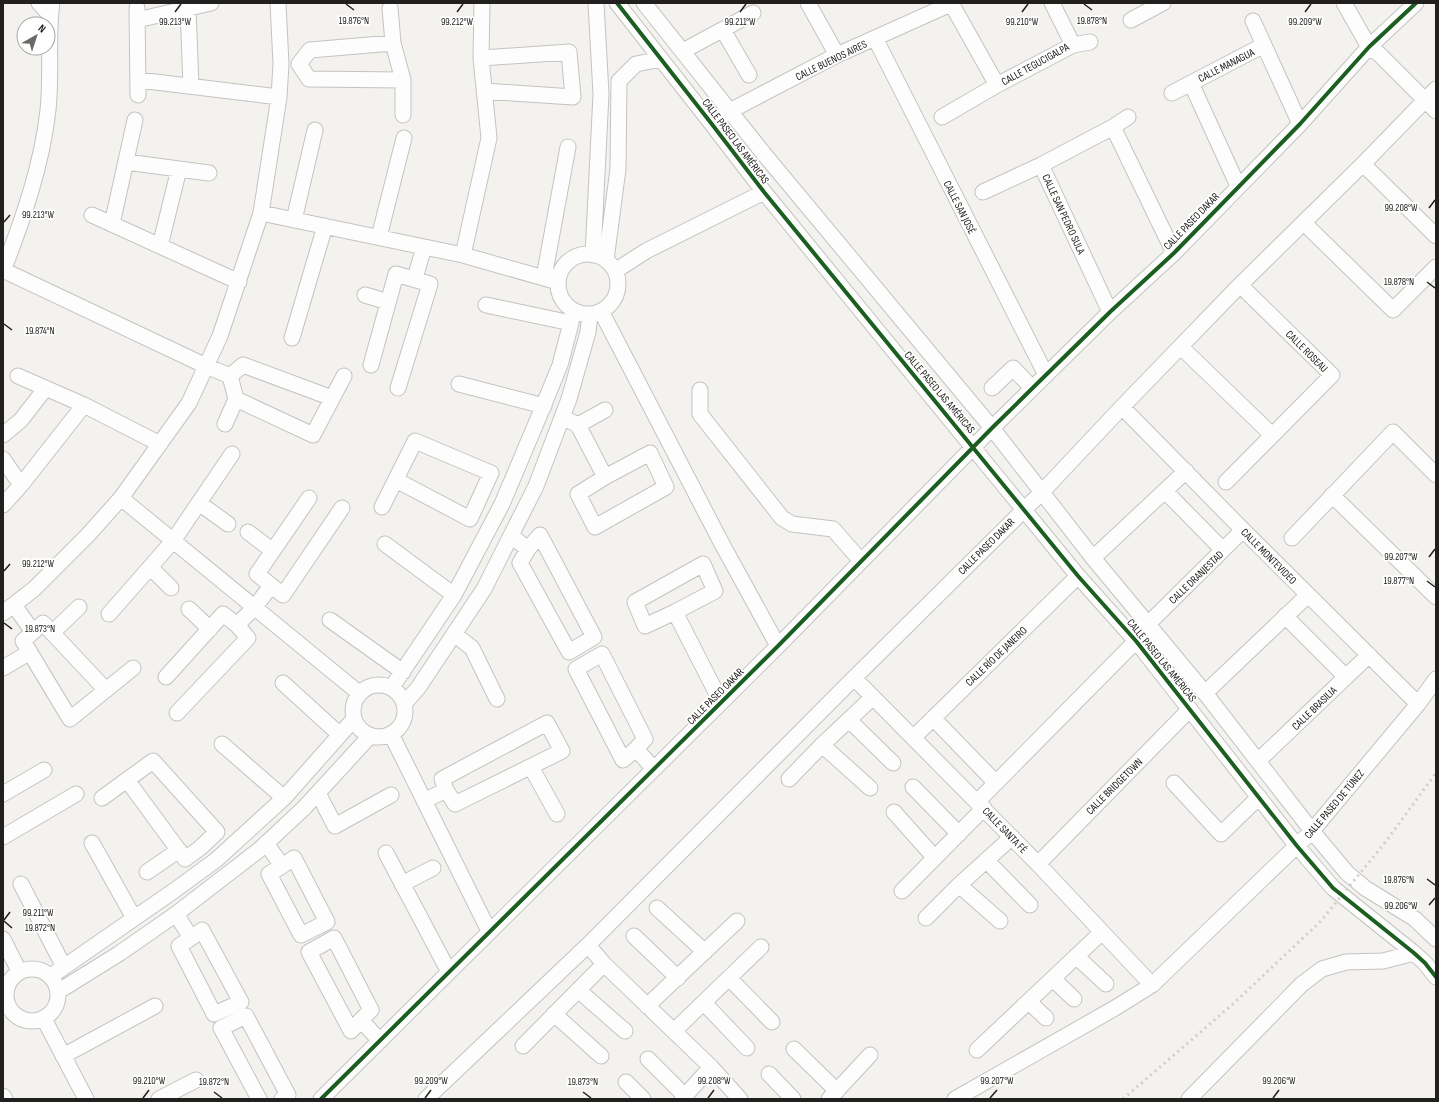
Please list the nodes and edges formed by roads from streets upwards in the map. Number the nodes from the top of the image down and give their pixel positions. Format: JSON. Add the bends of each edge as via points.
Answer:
{"nodes":[{"id":1,"x":39,"y":3,"type":"edge"},
{"id":2,"x":211,"y":3,"type":"edge"},
{"id":3,"x":278,"y":3,"type":"edge"},
{"id":4,"x":482,"y":3,"type":"edge"},
{"id":5,"x":596,"y":3,"type":"edge"},
{"id":6,"x":617,"y":3,"type":"edge"},
{"id":7,"x":644,"y":3,"type":"edge"},
{"id":8,"x":808,"y":3,"type":"edge"},
{"id":9,"x":952,"y":3,"type":"edge"},
{"id":10,"x":1052,"y":3,"type":"edge"},
{"id":11,"x":1344,"y":3,"type":"edge"},
{"id":12,"x":1416,"y":3,"type":"edge"},
{"id":13,"x":1154,"y":5,"type":"edge"},
{"id":14,"x":188,"y":8,"type":"junction"},
{"id":15,"x":390,"y":8,"type":"dead end"},
{"id":16,"x":51,"y":9,"type":"edge"},
{"id":17,"x":753,"y":13,"type":"dead end"},
{"id":18,"x":1131,"y":20,"type":"dead end"},
{"id":19,"x":1253,"y":21,"type":"dead end"},
{"id":20,"x":723,"y":30,"type":"junction"},
{"id":21,"x":875,"y":38,"type":"junction"},
{"id":22,"x":1090,"y":42,"type":"dead end"},
{"id":23,"x":393,"y":43,"type":"junction"},
{"id":24,"x":1264,"y":45,"type":"junction"},
{"id":25,"x":1073,"y":46,"type":"junction"},
{"id":26,"x":1369,"y":48,"type":"junction"},
{"id":27,"x":683,"y":51,"type":"junction"},
{"id":28,"x":837,"y":56,"type":"junction"},
{"id":29,"x":481,"y":58,"type":"junction"},
{"id":30,"x":661,"y":59,"type":"junction"},
{"id":31,"x":282,"y":64,"type":"junction"},
{"id":32,"x":299,"y":64,"type":"junction"},
{"id":33,"x":749,"y":75,"type":"dead end"},
{"id":34,"x":139,"y":80,"type":"junction"},
{"id":35,"x":403,"y":80,"type":"junction"},
{"id":36,"x":1190,"y":83,"type":"junction"},
{"id":37,"x":997,"y":85,"type":"junction"},
{"id":38,"x":191,"y":86,"type":"junction"},
{"id":39,"x":1436,"y":88,"type":"edge"},
{"id":40,"x":484,"y":91,"type":"junction"},
{"id":41,"x":1172,"y":93,"type":"dead end"},
{"id":42,"x":138,"y":95,"type":"dead end"},
{"id":43,"x":279,"y":97,"type":"junction"},
{"id":44,"x":1425,"y":100,"type":"junction"},
{"id":45,"x":730,"y":110,"type":"junction"},
{"id":46,"x":1436,"y":111,"type":"edge"},
{"id":47,"x":404,"y":115,"type":"dead end"},
{"id":48,"x":942,"y":117,"type":"dead end"},
{"id":49,"x":1128,"y":117,"type":"dead end"},
{"id":50,"x":135,"y":120,"type":"dead end"},
{"id":51,"x":711,"y":123,"type":"junction"},
{"id":52,"x":1300,"y":124,"type":"junction"},
{"id":53,"x":1113,"y":127,"type":"junction"},
{"id":54,"x":315,"y":130,"type":"dead end"},
{"id":55,"x":404,"y":138,"type":"dead end"},
{"id":56,"x":568,"y":147,"type":"dead end"},
{"id":57,"x":126,"y":162,"type":"junction"},
{"id":58,"x":1362,"y":164,"type":"junction"},
{"id":59,"x":1041,"y":165,"type":"junction"},
{"id":60,"x":179,"y":169,"type":"junction"},
{"id":61,"x":209,"y":173,"type":"dead end"},
{"id":62,"x":1238,"y":186,"type":"junction"},
{"id":63,"x":764,"y":192,"type":"junction"},
{"id":64,"x":983,"y":192,"type":"dead end"},
{"id":65,"x":261,"y":213,"type":"junction"},
{"id":66,"x":92,"y":215,"type":"dead end"},
{"id":67,"x":294,"y":220,"type":"junction"},
{"id":68,"x":1304,"y":223,"type":"junction"},
{"id":69,"x":112,"y":224,"type":"junction"},
{"id":70,"x":325,"y":226,"type":"junction"},
{"id":71,"x":1436,"y":236,"type":"edge"},
{"id":72,"x":379,"y":238,"type":"junction"},
{"id":73,"x":160,"y":246,"type":"junction"},
{"id":74,"x":424,"y":247,"type":"junction"},
{"id":75,"x":1174,"y":253,"type":"junction"},
{"id":76,"x":463,"y":255,"type":"junction"},
{"id":77,"x":604,"y":262,"type":"junction"},
{"id":78,"x":1436,"y":267,"type":"edge"},
{"id":79,"x":3,"y":270,"type":"edge"},
{"id":80,"x":415,"y":278,"type":"junction"},
{"id":81,"x":551,"y":279,"type":"junction"},
{"id":82,"x":239,"y":282,"type":"junction"},
{"id":83,"x":1240,"y":285,"type":"junction"},
{"id":84,"x":365,"y":295,"type":"dead end"},
{"id":85,"x":388,"y":302,"type":"junction"},
{"id":86,"x":486,"y":305,"type":"dead end"},
{"id":87,"x":595,"y":312,"type":"junction"},
{"id":88,"x":1110,"y":312,"type":"junction"},
{"id":89,"x":572,"y":317,"type":"junction"},
{"id":90,"x":292,"y":338,"type":"dead end"},
{"id":91,"x":1181,"y":347,"type":"junction"},
{"id":92,"x":371,"y":365,"type":"dead end"},
{"id":93,"x":206,"y":366,"type":"junction"},
{"id":94,"x":1046,"y":375,"type":"junction"},
{"id":95,"x":18,"y":376,"type":"dead end"},
{"id":96,"x":230,"y":376,"type":"junction"},
{"id":97,"x":344,"y":376,"type":"dead end"},
{"id":98,"x":459,"y":384,"type":"dead end"},
{"id":99,"x":398,"y":388,"type":"dead end"},
{"id":100,"x":992,"y":388,"type":"dead end"},
{"id":101,"x":1032,"y":388,"type":"junction"},
{"id":102,"x":46,"y":389,"type":"junction"},
{"id":103,"x":700,"y":390,"type":"dead end"},
{"id":104,"x":332,"y":398,"type":"junction"},
{"id":105,"x":236,"y":399,"type":"junction"},
{"id":106,"x":84,"y":405,"type":"junction"},
{"id":107,"x":544,"y":406,"type":"junction"},
{"id":108,"x":1122,"y":407,"type":"junction"},
{"id":109,"x":605,"y":410,"type":"dead end"},
{"id":110,"x":562,"y":417,"type":"junction"},
{"id":111,"x":225,"y":424,"type":"dead end"},
{"id":112,"x":578,"y":425,"type":"junction"},
{"id":113,"x":992,"y":428,"type":"junction"},
{"id":114,"x":3,"y":435,"type":"edge"},
{"id":115,"x":1272,"y":435,"type":"junction"},
{"id":116,"x":160,"y":444,"type":"junction"},
{"id":117,"x":974,"y":446,"type":"junction"},
{"id":118,"x":232,"y":454,"type":"dead end"},
{"id":119,"x":3,"y":459,"type":"edge"},
{"id":120,"x":1186,"y":471,"type":"junction"},
{"id":121,"x":1436,"y":475,"type":"edge"},
{"id":122,"x":605,"y":477,"type":"junction"},
{"id":123,"x":396,"y":480,"type":"junction"},
{"id":124,"x":1226,"y":482,"type":"dead end"},
{"id":125,"x":21,"y":485,"type":"junction"},
{"id":126,"x":1165,"y":491,"type":"junction"},
{"id":127,"x":1042,"y":492,"type":"junction"},
{"id":128,"x":482,"y":493,"type":"junction"},
{"id":129,"x":1332,"y":495,"type":"junction"},
{"id":130,"x":121,"y":498,"type":"junction"},
{"id":131,"x":309,"y":498,"type":"dead end"},
{"id":132,"x":199,"y":503,"type":"junction"},
{"id":133,"x":502,"y":504,"type":"junction"},
{"id":134,"x":3,"y":506,"type":"edge"},
{"id":135,"x":382,"y":507,"type":"dead end"},
{"id":136,"x":342,"y":508,"type":"dead end"},
{"id":137,"x":1024,"y":509,"type":"junction"},
{"id":138,"x":228,"y":524,"type":"dead end"},
{"id":139,"x":1243,"y":530,"type":"junction"},
{"id":140,"x":248,"y":532,"type":"dead end"},
{"id":141,"x":510,"y":536,"type":"junction"},
{"id":142,"x":1292,"y":538,"type":"dead end"},
{"id":143,"x":173,"y":541,"type":"junction"},
{"id":144,"x":385,"y":544,"type":"dead end"},
{"id":145,"x":528,"y":549,"type":"junction"},
{"id":146,"x":1223,"y":550,"type":"junction"},
{"id":147,"x":273,"y":551,"type":"junction"},
{"id":148,"x":1093,"y":558,"type":"junction"},
{"id":149,"x":861,"y":561,"type":"junction"},
{"id":150,"x":150,"y":568,"type":"junction"},
{"id":151,"x":1078,"y":576,"type":"junction"},
{"id":152,"x":271,"y":586,"type":"junction"},
{"id":153,"x":171,"y":588,"type":"dead end"},
{"id":154,"x":1308,"y":594,"type":"junction"},
{"id":155,"x":454,"y":595,"type":"junction"},
{"id":156,"x":1436,"y":597,"type":"edge"},
{"id":157,"x":79,"y":607,"type":"dead end"},
{"id":158,"x":254,"y":608,"type":"junction"},
{"id":159,"x":8,"y":609,"type":"edge"},
{"id":160,"x":188,"y":609,"type":"dead end"},
{"id":161,"x":675,"y":612,"type":"junction"},
{"id":162,"x":109,"y":614,"type":"dead end"},
{"id":163,"x":1285,"y":616,"type":"junction"},
{"id":164,"x":330,"y":620,"type":"dead end"},
{"id":165,"x":1148,"y":624,"type":"junction"},
{"id":166,"x":237,"y":625,"type":"junction"},
{"id":167,"x":210,"y":629,"type":"junction"},
{"id":168,"x":33,"y":632,"type":"junction"},
{"id":169,"x":52,"y":633,"type":"junction"},
{"id":170,"x":454,"y":634,"type":"junction"},
{"id":171,"x":1136,"y":641,"type":"junction"},
{"id":172,"x":778,"y":646,"type":"junction"},
{"id":173,"x":30,"y":652,"type":"junction"},
{"id":174,"x":1369,"y":655,"type":"junction"},
{"id":175,"x":3,"y":668,"type":"edge"},
{"id":176,"x":133,"y":668,"type":"dead end"},
{"id":177,"x":403,"y":672,"type":"junction"},
{"id":178,"x":166,"y":677,"type":"dead end"},
{"id":179,"x":1346,"y":677,"type":"junction"},
{"id":180,"x":854,"y":678,"type":"junction"},
{"id":181,"x":1436,"y":679,"type":"edge"},
{"id":182,"x":283,"y":683,"type":"dead end"},
{"id":183,"x":392,"y":688,"type":"junction"},
{"id":184,"x":106,"y":690,"type":"junction"},
{"id":185,"x":359,"y":693,"type":"junction"},
{"id":186,"x":1205,"y":693,"type":"junction"},
{"id":187,"x":873,"y":697,"type":"junction"},
{"id":188,"x":498,"y":699,"type":"dead end"},
{"id":189,"x":721,"y":702,"type":"junction"},
{"id":190,"x":404,"y":704,"type":"junction"},
{"id":191,"x":1418,"y":704,"type":"junction"},
{"id":192,"x":1190,"y":709,"type":"junction"},
{"id":193,"x":177,"y":713,"type":"dead end"},
{"id":194,"x":933,"y":718,"type":"junction"},
{"id":195,"x":354,"y":719,"type":"junction"},
{"id":196,"x":849,"y":720,"type":"junction"},
{"id":197,"x":339,"y":734,"type":"junction"},
{"id":198,"x":391,"y":734,"type":"junction"},
{"id":199,"x":370,"y":736,"type":"junction"},
{"id":200,"x":914,"y":737,"type":"junction"},
{"id":201,"x":222,"y":744,"type":"dead end"},
{"id":202,"x":822,"y":745,"type":"junction"},
{"id":203,"x":636,"y":749,"type":"junction"},
{"id":204,"x":1258,"y":761,"type":"junction"},
{"id":205,"x":893,"y":763,"type":"dead end"},
{"id":206,"x":531,"y":767,"type":"junction"},
{"id":207,"x":654,"y":769,"type":"junction"},
{"id":208,"x":44,"y":770,"type":"dead end"},
{"id":209,"x":789,"y":779,"type":"dead end"},
{"id":210,"x":127,"y":780,"type":"junction"},
{"id":211,"x":996,"y":783,"type":"junction"},
{"id":212,"x":1174,"y":783,"type":"dead end"},
{"id":213,"x":913,"y":786,"type":"dead end"},
{"id":214,"x":870,"y":788,"type":"dead end"},
{"id":215,"x":446,"y":790,"type":"junction"},
{"id":216,"x":318,"y":793,"type":"junction"},
{"id":217,"x":3,"y":794,"type":"edge"},
{"id":218,"x":76,"y":794,"type":"dead end"},
{"id":219,"x":391,"y":795,"type":"dead end"},
{"id":220,"x":1259,"y":797,"type":"junction"},
{"id":221,"x":102,"y":798,"type":"dead end"},
{"id":222,"x":284,"y":798,"type":"junction"},
{"id":223,"x":424,"y":801,"type":"junction"},
{"id":224,"x":981,"y":805,"type":"junction"},
{"id":225,"x":894,"y":812,"type":"dead end"},
{"id":226,"x":557,"y":814,"type":"dead end"},
{"id":227,"x":1312,"y":831,"type":"junction"},
{"id":228,"x":959,"y":834,"type":"junction"},
{"id":229,"x":3,"y":837,"type":"edge"},
{"id":230,"x":1012,"y":837,"type":"junction"},
{"id":231,"x":92,"y":843,"type":"dead end"},
{"id":232,"x":266,"y":843,"type":"junction"},
{"id":233,"x":1297,"y":846,"type":"junction"},
{"id":234,"x":200,"y":848,"type":"junction"},
{"id":235,"x":179,"y":850,"type":"junction"},
{"id":236,"x":386,"y":853,"type":"dead end"},
{"id":237,"x":934,"y":857,"type":"junction"},
{"id":238,"x":986,"y":860,"type":"junction"},
{"id":239,"x":213,"y":862,"type":"junction"},
{"id":240,"x":1038,"y":864,"type":"junction"},
{"id":241,"x":282,"y":866,"type":"junction"},
{"id":242,"x":1342,"y":867,"type":"junction"},
{"id":243,"x":433,"y":868,"type":"dead end"},
{"id":244,"x":147,"y":872,"type":"dead end"},
{"id":245,"x":1328,"y":881,"type":"junction"},
{"id":246,"x":21,"y":884,"type":"dead end"},
{"id":247,"x":402,"y":884,"type":"junction"},
{"id":248,"x":959,"y":886,"type":"junction"},
{"id":249,"x":1365,"y":888,"type":"junction"},
{"id":250,"x":902,"y":891,"type":"dead end"},
{"id":251,"x":1030,"y":904,"type":"dead end"},
{"id":252,"x":1352,"y":904,"type":"junction"},
{"id":253,"x":657,"y":908,"type":"dead end"},
{"id":254,"x":176,"y":914,"type":"junction"},
{"id":255,"x":134,"y":918,"type":"junction"},
{"id":256,"x":926,"y":918,"type":"dead end"},
{"id":257,"x":737,"y":921,"type":"dead end"},
{"id":258,"x":1000,"y":921,"type":"dead end"},
{"id":259,"x":1429,"y":926,"type":"edge"},
{"id":260,"x":489,"y":932,"type":"junction"},
{"id":261,"x":1102,"y":932,"type":"junction"},
{"id":262,"x":634,"y":936,"type":"dead end"},
{"id":263,"x":191,"y":938,"type":"junction"},
{"id":264,"x":3,"y":939,"type":"edge"},
{"id":265,"x":1436,"y":939,"type":"edge"},
{"id":266,"x":588,"y":945,"type":"junction"},
{"id":267,"x":761,"y":947,"type":"dead end"},
{"id":268,"x":705,"y":952,"type":"junction"},
{"id":269,"x":1414,"y":953,"type":"junction"},
{"id":270,"x":1076,"y":956,"type":"junction"},
{"id":271,"x":604,"y":964,"type":"junction"},
{"id":272,"x":64,"y":967,"type":"junction"},
{"id":273,"x":20,"y":971,"type":"junction"},
{"id":274,"x":449,"y":972,"type":"junction"},
{"id":275,"x":51,"y":976,"type":"junction"},
{"id":276,"x":1436,"y":977,"type":"edge"},
{"id":277,"x":678,"y":978,"type":"junction"},
{"id":278,"x":729,"y":978,"type":"junction"},
{"id":279,"x":1053,"y":979,"type":"junction"},
{"id":280,"x":1106,"y":984,"type":"dead end"},
{"id":281,"x":1152,"y":985,"type":"junction"},
{"id":282,"x":578,"y":990,"type":"junction"},
{"id":283,"x":59,"y":991,"type":"junction"},
{"id":284,"x":1074,"y":999,"type":"dead end"},
{"id":285,"x":4,"y":1000,"type":"edge"},
{"id":286,"x":1029,"y":1002,"type":"junction"},
{"id":287,"x":704,"y":1003,"type":"junction"},
{"id":288,"x":156,"y":1006,"type":"dead end"},
{"id":289,"x":647,"y":1006,"type":"junction"},
{"id":290,"x":554,"y":1014,"type":"junction"},
{"id":291,"x":8,"y":1017,"type":"edge"},
{"id":292,"x":1046,"y":1018,"type":"dead end"},
{"id":293,"x":44,"y":1019,"type":"junction"},
{"id":294,"x":362,"y":1020,"type":"junction"},
{"id":295,"x":772,"y":1022,"type":"dead end"},
{"id":296,"x":625,"y":1031,"type":"dead end"},
{"id":297,"x":674,"y":1032,"type":"junction"},
{"id":298,"x":380,"y":1041,"type":"junction"},
{"id":299,"x":523,"y":1046,"type":"dead end"},
{"id":300,"x":747,"y":1048,"type":"dead end"},
{"id":301,"x":794,"y":1049,"type":"dead end"},
{"id":302,"x":977,"y":1050,"type":"dead end"},
{"id":303,"x":870,"y":1055,"type":"dead end"},
{"id":304,"x":63,"y":1056,"type":"junction"},
{"id":305,"x":600,"y":1056,"type":"dead end"},
{"id":306,"x":648,"y":1060,"type":"dead end"},
{"id":307,"x":711,"y":1067,"type":"junction"},
{"id":308,"x":769,"y":1074,"type":"dead end"},
{"id":309,"x":196,"y":1080,"type":"dead end"},
{"id":310,"x":626,"y":1082,"type":"dead end"},
{"id":311,"x":833,"y":1095,"type":"edge"},
{"id":312,"x":3,"y":1096,"type":"edge"},
{"id":313,"x":683,"y":1097,"type":"edge"},
{"id":314,"x":5,"y":1099,"type":"edge"},
{"id":315,"x":86,"y":1099,"type":"edge"},
{"id":316,"x":160,"y":1099,"type":"edge"},
{"id":317,"x":258,"y":1099,"type":"edge"},
{"id":318,"x":282,"y":1099,"type":"edge"},
{"id":319,"x":321,"y":1099,"type":"edge"},
{"id":320,"x":426,"y":1099,"type":"edge"},
{"id":321,"x":643,"y":1099,"type":"edge"},
{"id":322,"x":740,"y":1099,"type":"edge"},
{"id":323,"x":793,"y":1099,"type":"edge"},
{"id":324,"x":955,"y":1099,"type":"edge"},
{"id":325,"x":1189,"y":1099,"type":"edge"}],
"edges":[{"from":1,"to":16,"type":"street"},
{"from":2,"to":14,"type":"street"},
{"from":3,"to":31,"type":"street"},
{"from":4,"to":29,"type":"street"},
{"from":5,"to":77,"type":"street","via":[[601,94]]},
{"from":6,"to":30,"type":"street","name":"CALLE PASEO LAS AMÉRICAS"},
{"from":7,"to":27,"type":"street","name":"CALLE PASEO LAS AMÉRICAS"},
{"from":8,"to":28,"type":"street"},
{"from":9,"to":21,"type":"street","name":"CALLE BUENOS AIRES"},
{"from":9,"to":37,"type":"street","name":"CALLE TEGUCIGALPA"},
{"from":10,"to":25,"type":"street","name":"CALLE TEGUCIGALPA"},
{"from":11,"to":26,"type":"street"},
{"from":12,"to":26,"type":"street","name":"CALLE PASEO DAKAR"},
{"from":13,"to":18,"type":"street"},
{"from":14,"to":34,"type":"street","via":[[137,14]]},
{"from":14,"to":38,"type":"street"},
{"from":15,"to":23,"type":"street"},
{"from":16,"to":79,"type":"street","via":[[49,109],[43,150]]},
{"from":17,"to":20,"type":"street"},
{"from":19,"to":24,"type":"street"},
{"from":20,"to":27,"type":"street"},
{"from":20,"to":33,"type":"street"},
{"from":21,"to":28,"type":"street","name":"CALLE BUENOS AIRES"},
{"from":21,"to":94,"type":"street","name":"CALLE SAN JOSÉ"},
{"from":22,"to":25,"type":"street"},
{"from":23,"to":32,"type":"street","via":[[310,50]]},
{"from":23,"to":35,"type":"street"},
{"from":24,"to":36,"type":"street","name":"CALLE MANAGUA"},
{"from":24,"to":52,"type":"street","name":"CALLE MANAGUA"},
{"from":25,"to":37,"type":"street","name":"CALLE TEGUCIGALPA"},
{"from":26,"to":44,"type":"street","via":[[1379,54]]},
{"from":26,"to":52,"type":"street","name":"CALLE PASEO DAKAR"},
{"from":27,"to":45,"type":"street","name":"CALLE PASEO LAS AMÉRICAS"},
{"from":28,"to":45,"type":"street","name":"CALLE BUENOS AIRES"},
{"from":29,"to":40,"type":"street"},
{"from":29,"to":40,"type":"street","via":[[569,52],[573,97]]},
{"from":30,"to":51,"type":"street","name":"CALLE PASEO LAS AMÉRICAS"},
{"from":30,"to":77,"type":"street","via":[[636,64],[619,81],[618,169]]},
{"from":31,"to":32,"type":"street"},
{"from":31,"to":43,"type":"street"},
{"from":32,"to":35,"type":"street","via":[[309,80]]},
{"from":34,"to":38,"type":"street"},
{"from":34,"to":42,"type":"street"},
{"from":35,"to":47,"type":"street"},
{"from":36,"to":41,"type":"street"},
{"from":36,"to":62,"type":"street","name":"CALLE MANAGUA"},
{"from":37,"to":48,"type":"street"},
{"from":38,"to":43,"type":"street"},
{"from":39,"to":44,"type":"street","name":"CALLE PASEO DAKAR"},
{"from":40,"to":76,"type":"street","via":[[489,138]]},
{"from":43,"to":65,"type":"street"},
{"from":44,"to":46,"type":"street"},
{"from":44,"to":58,"type":"street","name":"CALLE PASEO DAKAR"},
{"from":45,"to":51,"type":"street","name":"CALLE BUENOS AIRES"},
{"from":45,"to":113,"type":"street","name":"CALLE PASEO LAS AMÉRICAS"},
{"from":49,"to":53,"type":"street","name":"CALLE SAN PEDRO SULA"},
{"from":50,"to":57,"type":"street"},
{"from":51,"to":63,"type":"street","name":"CALLE PASEO LAS AMÉRICAS"},
{"from":52,"to":62,"type":"street","name":"CALLE PASEO DAKAR"},
{"from":53,"to":59,"type":"street","name":"CALLE SAN PEDRO SULA"},
{"from":53,"to":75,"type":"street"},
{"from":54,"to":67,"type":"street"},
{"from":55,"to":72,"type":"street"},
{"from":56,"to":81,"type":"street"},
{"from":57,"to":60,"type":"street"},
{"from":57,"to":69,"type":"street"},
{"from":58,"to":68,"type":"street","name":"CALLE PASEO DAKAR"},
{"from":58,"to":71,"type":"street"},
{"from":59,"to":64,"type":"street"},
{"from":59,"to":88,"type":"street","name":"CALLE SAN PEDRO SULA"},
{"from":60,"to":61,"type":"street"},
{"from":60,"to":73,"type":"street"},
{"from":62,"to":75,"type":"street","name":"CALLE PASEO DAKAR"},
{"from":63,"to":77,"type":"street","via":[[646,251]]},
{"from":63,"to":117,"type":"street","name":"CALLE PASEO LAS AMÉRICAS"},
{"from":65,"to":67,"type":"street"},
{"from":65,"to":82,"type":"street"},
{"from":66,"to":69,"type":"street"},
{"from":67,"to":70,"type":"street"},
{"from":68,"to":78,"type":"street","via":[[1393,310]]},
{"from":68,"to":83,"type":"street","name":"CALLE PASEO DAKAR"},
{"from":69,"to":73,"type":"street"},
{"from":70,"to":72,"type":"street"},
{"from":70,"to":90,"type":"street"},
{"from":72,"to":74,"type":"street"},
{"from":73,"to":82,"type":"street"},
{"from":74,"to":76,"type":"street"},
{"from":74,"to":80,"type":"street"},
{"from":75,"to":88,"type":"street","name":"CALLE PASEO DAKAR"},
{"from":76,"to":81,"type":"street"},
{"from":77,"to":81,"type":"street","via":[[578,256],[570,260]]},
{"from":77,"to":87,"type":"street","via":[[617,278],[617,292],[610,305]]},
{"from":79,"to":93,"type":"street"},
{"from":80,"to":85,"type":"street","via":[[396,274]]},
{"from":80,"to":99,"type":"street","via":[[430,284]]},
{"from":81,"to":89,"type":"street"},
{"from":82,"to":93,"type":"street","via":[[220,336]]},
{"from":83,"to":91,"type":"street","name":"CALLE PASEO DAKAR"},
{"from":83,"to":115,"type":"street","name":"CALLE ROSEAU","via":[[1332,375]]},
{"from":84,"to":85,"type":"street"},
{"from":85,"to":92,"type":"street"},
{"from":86,"to":89,"type":"street"},
{"from":87,"to":89,"type":"street"},
{"from":87,"to":110,"type":"street"},
{"from":87,"to":172,"type":"street"},
{"from":88,"to":94,"type":"street","name":"CALLE PASEO DAKAR"},
{"from":89,"to":107,"type":"street","via":[[560,365]]},
{"from":91,"to":108,"type":"street","name":"CALLE PASEO DAKAR"},
{"from":91,"to":115,"type":"street"},
{"from":93,"to":96,"type":"street"},
{"from":93,"to":116,"type":"street","via":[[189,403]]},
{"from":94,"to":101,"type":"street","name":"CALLE PASEO DAKAR"},
{"from":95,"to":102,"type":"street"},
{"from":96,"to":104,"type":"street","via":[[243,365]]},
{"from":96,"to":105,"type":"street"},
{"from":97,"to":104,"type":"street"},
{"from":98,"to":107,"type":"street"},
{"from":100,"to":101,"type":"street","via":[[1013,368]]},
{"from":101,"to":113,"type":"street","name":"CALLE PASEO DAKAR"},
{"from":102,"to":106,"type":"street"},
{"from":102,"to":114,"type":"street","via":[[21,420]]},
{"from":103,"to":149,"type":"street","via":[[700,414],[782,518],[792,524],[833,529]]},
{"from":104,"to":105,"type":"street","via":[[313,435]]},
{"from":105,"to":111,"type":"street"},
{"from":106,"to":116,"type":"street"},
{"from":106,"to":125,"type":"street"},
{"from":107,"to":133,"type":"street"},
{"from":108,"to":120,"type":"street","name":"CALLE MONTEVIDEO"},
{"from":108,"to":127,"type":"street","name":"CALLE PASEO DAKAR"},
{"from":109,"to":112,"type":"street"},
{"from":110,"to":112,"type":"street"},
{"from":110,"to":141,"type":"street","via":[[536,486]]},
{"from":112,"to":122,"type":"street"},
{"from":113,"to":117,"type":"street","name":"CALLE PASEO DAKAR"},
{"from":113,"to":127,"type":"street","name":"CALLE PASEO LAS AMÉRICAS"},
{"from":115,"to":124,"type":"street","name":"CALLE ROSEAU"},
{"from":116,"to":130,"type":"street"},
{"from":117,"to":137,"type":"street","name":"CALLE PASEO LAS AMÉRICAS"},
{"from":117,"to":149,"type":"street","name":"CALLE PASEO OAKAR"},
{"from":118,"to":132,"type":"street"},
{"from":119,"to":125,"type":"street"},
{"from":120,"to":126,"type":"street"},
{"from":120,"to":139,"type":"street","name":"CALLE MONTEVIDEO"},
{"from":121,"to":129,"type":"street","via":[[1393,432]]},
{"from":122,"to":122,"type":"street","via":[[578,494],[595,527],[666,487],[650,453]]},
{"from":123,"to":128,"type":"street","via":[[470,519]]},
{"from":123,"to":128,"type":"street","via":[[415,441],[491,473]]},
{"from":123,"to":135,"type":"street"},
{"from":125,"to":134,"type":"street"},
{"from":126,"to":146,"type":"street"},
{"from":126,"to":148,"type":"street"},
{"from":127,"to":137,"type":"street","name":"CALLE PASEO DAKAR"},
{"from":127,"to":148,"type":"street","name":"CALLE PASEO LAS AMÉRICAS"},
{"from":128,"to":133,"type":"street"},
{"from":129,"to":142,"type":"street"},
{"from":129,"to":156,"type":"street"},
{"from":130,"to":143,"type":"street"},
{"from":130,"to":159,"type":"street","via":[[34,589]]},
{"from":131,"to":147,"type":"street"},
{"from":132,"to":138,"type":"street"},
{"from":132,"to":143,"type":"street"},
{"from":133,"to":155,"type":"street"},
{"from":136,"to":152,"type":"street","via":[[283,595]]},
{"from":137,"to":151,"type":"street","name":"CALLE PASEO LAS AMÉRICAS"},
{"from":137,"to":180,"type":"street","name":"CALLE PASEO DAKAR"},
{"from":139,"to":146,"type":"street","name":"CALLE DRANJESTAD"},
{"from":139,"to":154,"type":"street","name":"CALLE MONTEVIDEO"},
{"from":140,"to":147,"type":"street"},
{"from":141,"to":145,"type":"street"},
{"from":141,"to":170,"type":"street","via":[[484,589]]},
{"from":143,"to":150,"type":"street"},
{"from":143,"to":158,"type":"street"},
{"from":144,"to":155,"type":"street"},
{"from":145,"to":145,"type":"street","via":[[520,564],[569,652],[594,637],[540,535]]},
{"from":146,"to":165,"type":"street","name":"CALLE DRANJESTAD"},
{"from":147,"to":152,"type":"street","via":[[257,574]]},
{"from":148,"to":165,"type":"street","name":"CALLE PASEO LAS AMÉRICAS"},
{"from":149,"to":172,"type":"street","name":"CALLE PASEO OAKAR"},
{"from":150,"to":153,"type":"street"},
{"from":150,"to":162,"type":"street"},
{"from":151,"to":171,"type":"street","name":"CALLE PASEO LAS AMÉRICAS"},
{"from":151,"to":194,"type":"street","name":"CALLE RÍO DE JANEIRO"},
{"from":152,"to":158,"type":"street"},
{"from":154,"to":163,"type":"street"},
{"from":154,"to":174,"type":"street","name":"CALLE MONTEVIDEO"},
{"from":155,"to":177,"type":"street"},
{"from":157,"to":169,"type":"street"},
{"from":158,"to":166,"type":"street"},
{"from":158,"to":185,"type":"street"},
{"from":159,"to":168,"type":"street"},
{"from":160,"to":167,"type":"street"},
{"from":161,"to":161,"type":"street","via":[[645,626],[635,602],[703,564],[714,591]]},
{"from":161,"to":189,"type":"street"},
{"from":163,"to":179,"type":"street"},
{"from":163,"to":186,"type":"street"},
{"from":164,"to":177,"type":"street"},
{"from":165,"to":186,"type":"street","name":"CALLE PASEO LAS AMÉRICAS"},
{"from":166,"to":167,"type":"street","via":[[223,614]]},
{"from":166,"to":193,"type":"street","via":[[248,638]]},
{"from":167,"to":178,"type":"street"},
{"from":168,"to":169,"type":"street","via":[[43,623]]},
{"from":168,"to":173,"type":"street","via":[[23,641]]},
{"from":169,"to":184,"type":"street"},
{"from":170,"to":188,"type":"street","via":[[472,648]]},
{"from":170,"to":190,"type":"street","via":[[418,688]]},
{"from":171,"to":192,"type":"street","name":"CALLE PASEO LAS AMÉRICAS"},
{"from":171,"to":211,"type":"street"},
{"from":172,"to":189,"type":"street","name":"CALLE PASEO OAKAR"},
{"from":173,"to":175,"type":"street"},
{"from":173,"to":184,"type":"street","via":[[70,719]]},
{"from":174,"to":179,"type":"street","name":"CALLE BRASILIA"},
{"from":174,"to":191,"type":"street","name":"CALLE MONTEVIDEO"},
{"from":176,"to":184,"type":"street"},
{"from":177,"to":183,"type":"street"},
{"from":179,"to":204,"type":"street","name":"CALLE BRASILIA"},
{"from":180,"to":187,"type":"street","name":"CALLE SANTA FÉ"},
{"from":180,"to":266,"type":"street"},
{"from":181,"to":191,"type":"street","name":"CALLE PASEO DE TÚNEZ"},
{"from":182,"to":197,"type":"street"},
{"from":183,"to":185,"type":"street","via":[[371,685]]},
{"from":183,"to":190,"type":"street"},
{"from":185,"to":195,"type":"street","via":[[352,705]]},
{"from":186,"to":204,"type":"street","name":"CALLE PASEO LAS AMÉRICAS"},
{"from":187,"to":196,"type":"street"},
{"from":187,"to":200,"type":"street","name":"CALLE SANTA FÉ"},
{"from":189,"to":207,"type":"street","name":"CALLE PASEO OAKAR"},
{"from":190,"to":198,"type":"street","via":[[401,725]]},
{"from":191,"to":227,"type":"street","name":"CALLE PASEO DE TÚNEZ"},
{"from":192,"to":220,"type":"street","name":"CALLE PASEO LAS AMÉRICAS"},
{"from":192,"to":240,"type":"street","name":"CALLE BRIDGETOWN"},
{"from":194,"to":200,"type":"street","name":"CALLE RÍO DE JANEIRO"},
{"from":194,"to":211,"type":"street"},
{"from":195,"to":197,"type":"street"},
{"from":195,"to":199,"type":"street","via":[[357,726]]},
{"from":196,"to":202,"type":"street"},
{"from":196,"to":205,"type":"street"},
{"from":197,"to":222,"type":"street"},
{"from":198,"to":199,"type":"street"},
{"from":198,"to":223,"type":"street"},
{"from":199,"to":216,"type":"street"},
{"from":200,"to":224,"type":"street","name":"CALLE SANTA FÉ"},
{"from":201,"to":222,"type":"street"},
{"from":202,"to":209,"type":"street"},
{"from":202,"to":214,"type":"street"},
{"from":203,"to":203,"type":"street","via":[[623,760],[576,669],[602,654],[645,740]]},
{"from":203,"to":207,"type":"street"},
{"from":204,"to":227,"type":"street","name":"CALLE PASEO LAS AMÉRICAS"},
{"from":206,"to":215,"type":"street","via":[[455,804]]},
{"from":206,"to":215,"type":"street","via":[[562,751],[547,723],[442,779]]},
{"from":206,"to":226,"type":"street"},
{"from":207,"to":260,"type":"street","name":"CALLE PASEO OAKAR"},
{"from":208,"to":217,"type":"street"},
{"from":210,"to":221,"type":"street"},
{"from":210,"to":234,"type":"street","via":[[153,761],[217,832]]},
{"from":210,"to":235,"type":"street"},
{"from":211,"to":224,"type":"street"},
{"from":212,"to":220,"type":"street","via":[[1222,834]]},
{"from":213,"to":228,"type":"street"},
{"from":215,"to":223,"type":"street"},
{"from":216,"to":219,"type":"street","via":[[335,826]]},
{"from":216,"to":232,"type":"street"},
{"from":218,"to":229,"type":"street"},
{"from":220,"to":233,"type":"street","name":"CALLE PASEO LAS AMÉRICAS"},
{"from":222,"to":239,"type":"street"},
{"from":223,"to":260,"type":"street"},
{"from":224,"to":228,"type":"street"},
{"from":224,"to":230,"type":"street","name":"CALLE SANTA FÉ"},
{"from":225,"to":237,"type":"street"},
{"from":227,"to":233,"type":"street","name":"CALLE PASEO DE TÚNEZ"},
{"from":227,"to":242,"type":"street","name":"CALLE PASEO LAS AMÉRICAS"},
{"from":228,"to":237,"type":"street"},
{"from":230,"to":238,"type":"street"},
{"from":230,"to":240,"type":"street","name":"CALLE SANTA FÉ"},
{"from":231,"to":255,"type":"street"},
{"from":232,"to":241,"type":"street"},
{"from":232,"to":254,"type":"street"},
{"from":233,"to":245,"type":"street","name":"CALLE PASEO LAS AMÉRICAS"},
{"from":233,"to":281,"type":"street","name":"CALLE PASEO DE TÚNEZ"},
{"from":234,"to":235,"type":"street","via":[[185,859]]},
{"from":234,"to":239,"type":"street"},
{"from":235,"to":244,"type":"street"},
{"from":236,"to":247,"type":"street"},
{"from":237,"to":250,"type":"street"},
{"from":238,"to":248,"type":"street"},
{"from":238,"to":251,"type":"street"},
{"from":239,"to":255,"type":"street"},
{"from":240,"to":261,"type":"street","name":"CALLE SANTA FÉ"},
{"from":241,"to":241,"type":"street","via":[[269,874],[300,935],[327,922],[294,858]]},
{"from":242,"to":245,"type":"street"},
{"from":242,"to":249,"type":"street","name":"CALLE PASEO LAS AMÉRICAS"},
{"from":243,"to":247,"type":"street"},
{"from":245,"to":252,"type":"street","name":"CALLE PASEO LAS AMÉRICAS"},
{"from":246,"to":272,"type":"street"},
{"from":247,"to":274,"type":"street"},
{"from":248,"to":256,"type":"street"},
{"from":248,"to":258,"type":"street"},
{"from":249,"to":252,"type":"street"},
{"from":249,"to":259,"type":"street","name":"CALLE PASEO LAS AMÉRICAS"},
{"from":252,"to":269,"type":"street","name":"CALLE PASEO LAS AMÉRICAS"},
{"from":253,"to":268,"type":"street"},
{"from":254,"to":263,"type":"street"},
{"from":254,"to":283,"type":"street"},
{"from":255,"to":272,"type":"street"},
{"from":257,"to":268,"type":"street"},
{"from":259,"to":265,"type":"street","name":"CALLE PASEO LAS AMÉRICAS"},
{"from":260,"to":274,"type":"street","name":"CALLE PASEO OAKAR"},
{"from":261,"to":270,"type":"street"},
{"from":261,"to":281,"type":"street","name":"CALLE SANTA FÉ"},
{"from":262,"to":277,"type":"street"},
{"from":263,"to":263,"type":"street","via":[[179,946],[214,1014],[241,1002],[202,930]]},
{"from":264,"to":273,"type":"street"},
{"from":266,"to":271,"type":"street"},
{"from":266,"to":320,"type":"street"},
{"from":267,"to":278,"type":"street"},
{"from":268,"to":277,"type":"street"},
{"from":269,"to":276,"type":"street","name":"CALLE PASEO LAS AMÉRICAS"},
{"from":269,"to":325,"type":"street","via":[[1383,961],[1346,962],[1322,969],[1302,984]]},
{"from":270,"to":279,"type":"street"},
{"from":270,"to":280,"type":"street"},
{"from":271,"to":282,"type":"street"},
{"from":271,"to":289,"type":"street"},
{"from":272,"to":275,"type":"street"},
{"from":273,"to":275,"type":"street","via":[[36,968]]},
{"from":273,"to":285,"type":"street","via":[[8,983]]},
{"from":274,"to":298,"type":"street","name":"CALLE PASEO OAKAR"},
{"from":275,"to":283,"type":"street"},
{"from":277,"to":289,"type":"street"},
{"from":278,"to":287,"type":"street"},
{"from":278,"to":295,"type":"street"},
{"from":279,"to":284,"type":"street"},
{"from":279,"to":286,"type":"street"},
{"from":281,"to":324,"type":"street","name":"CALLE PASEO DE TÚNEZ"},
{"from":282,"to":290,"type":"street"},
{"from":282,"to":296,"type":"street"},
{"from":283,"to":293,"type":"street","via":[[56,1007]]},
{"from":285,"to":291,"type":"street"},
{"from":286,"to":292,"type":"street"},
{"from":286,"to":302,"type":"street"},
{"from":287,"to":297,"type":"street"},
{"from":287,"to":300,"type":"street"},
{"from":288,"to":304,"type":"street"},
{"from":289,"to":297,"type":"street"},
{"from":290,"to":299,"type":"street"},
{"from":290,"to":305,"type":"street"},
{"from":291,"to":293,"type":"street","via":[[28,1022]]},
{"from":293,"to":304,"type":"street"},
{"from":294,"to":294,"type":"street","via":[[351,1031],[309,952],[334,938],[371,1010]]},
{"from":294,"to":298,"type":"street"},
{"from":297,"to":307,"type":"street"},
{"from":298,"to":319,"type":"street","name":"CALLE PASEO OAKAR"},
{"from":301,"to":311,"type":"street"},
{"from":303,"to":311,"type":"street"},
{"from":304,"to":315,"type":"street"},
{"from":306,"to":313,"type":"street"},
{"from":307,"to":313,"type":"street"},
{"from":307,"to":322,"type":"street"},
{"from":308,"to":323,"type":"street"},
{"from":309,"to":316,"type":"street"},
{"from":310,"to":321,"type":"street"},
{"from":312,"to":314,"type":"street"},
{"from":317,"to":318,"type":"street","via":[[221,1028],[246,1016],[288,1095]]}]}
